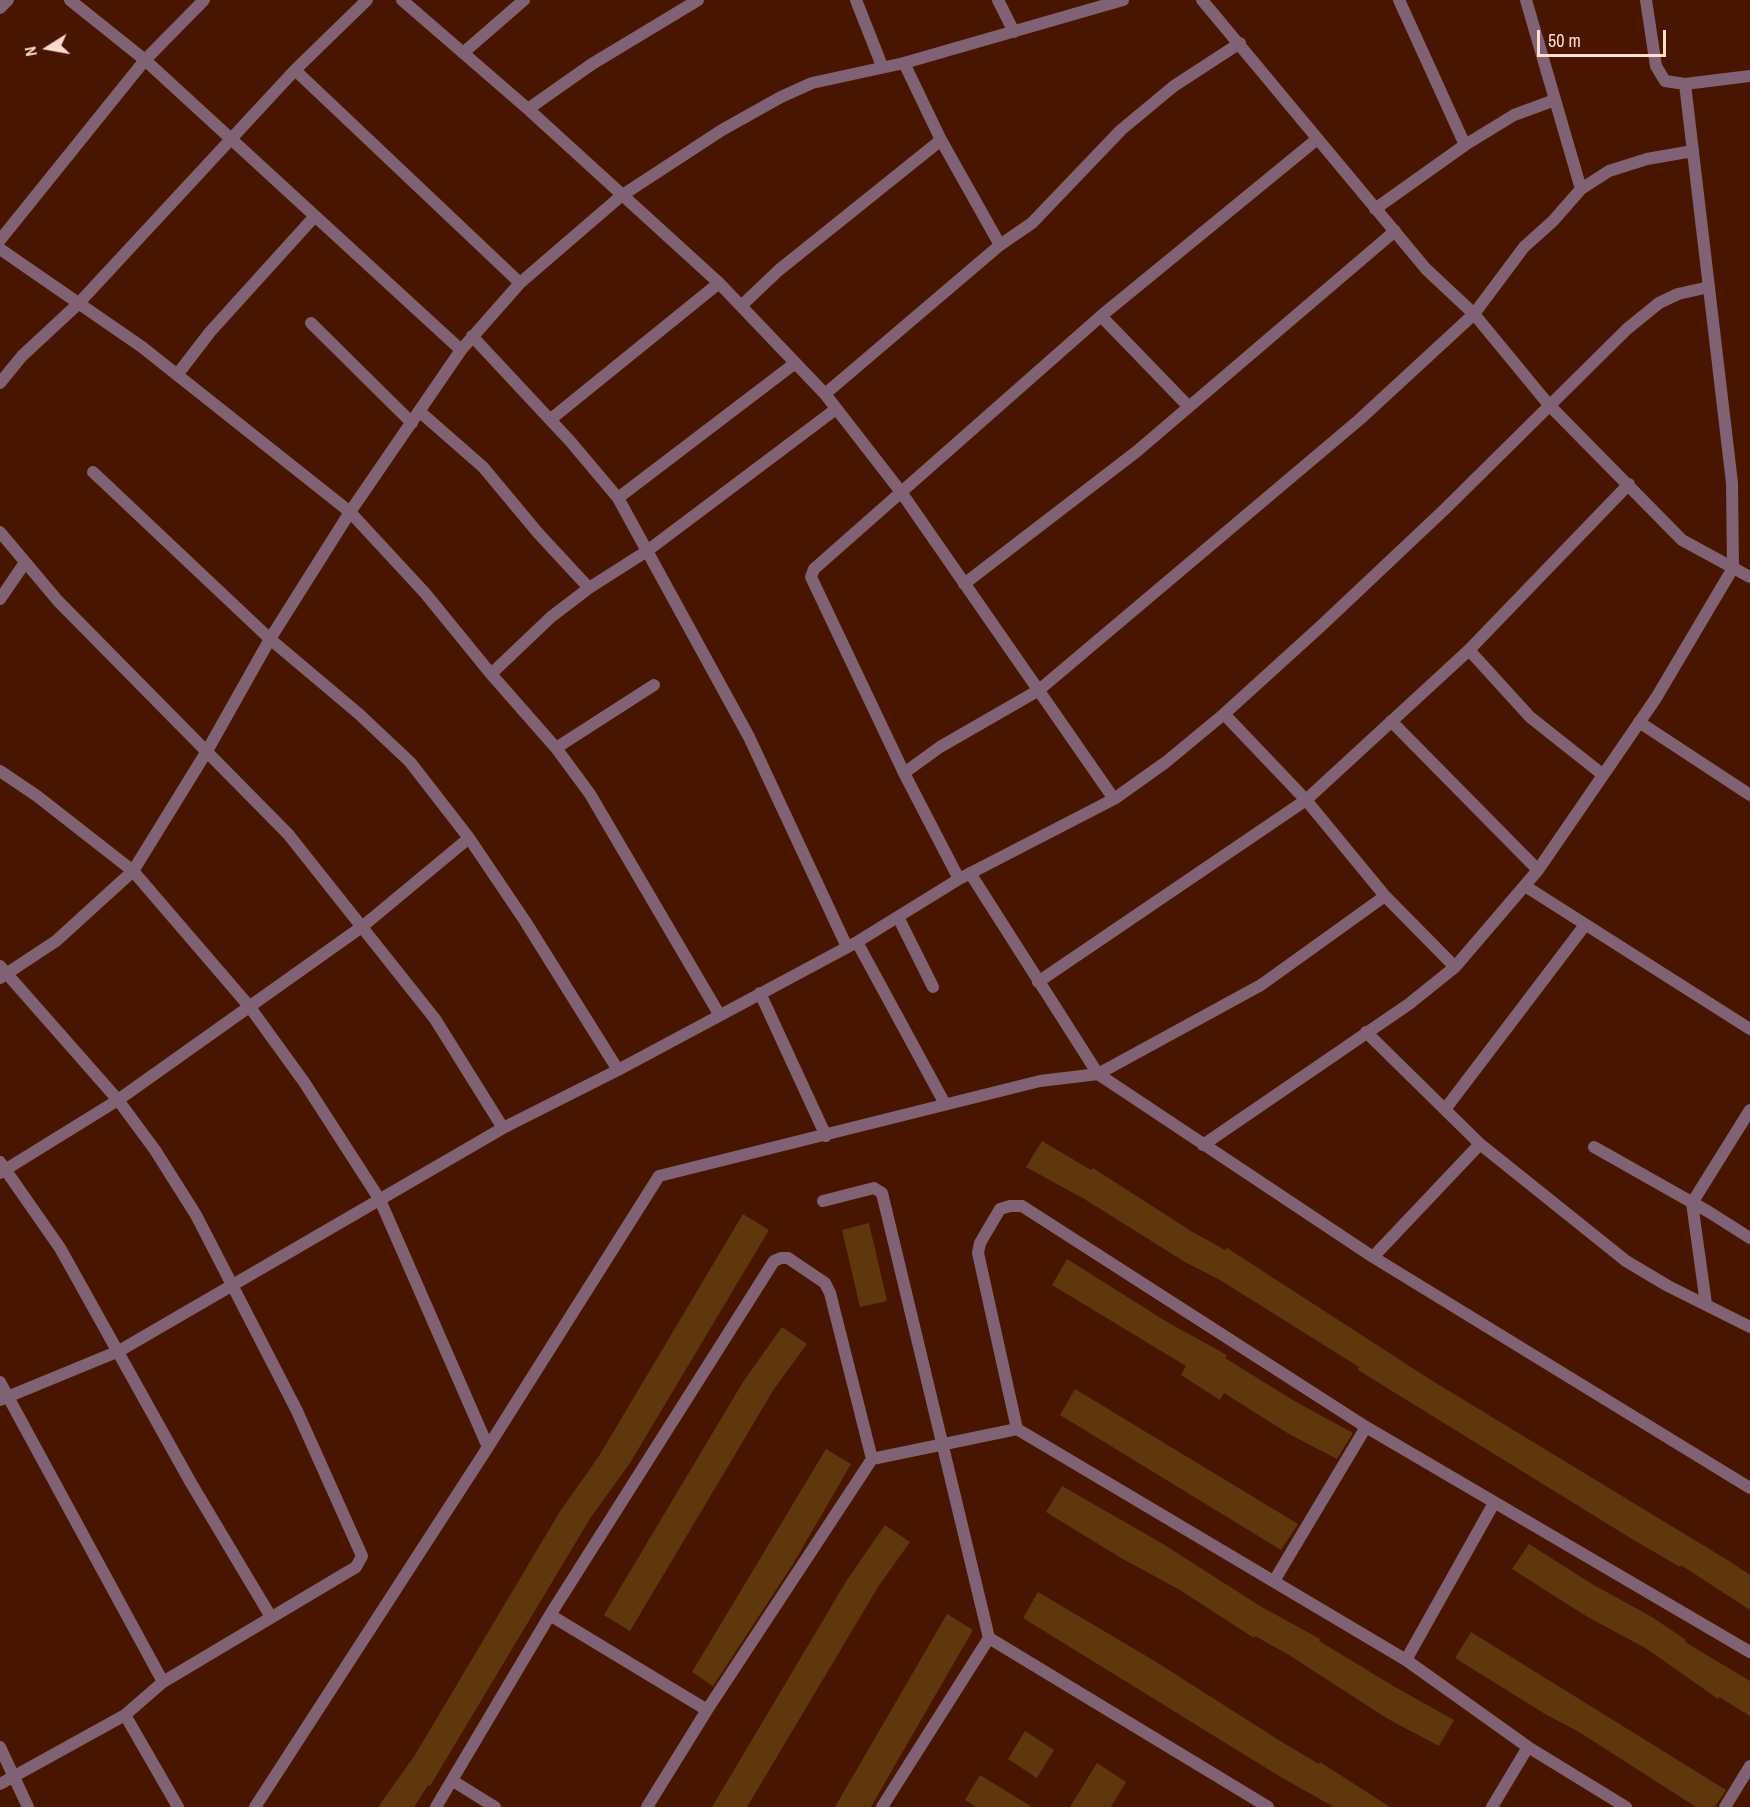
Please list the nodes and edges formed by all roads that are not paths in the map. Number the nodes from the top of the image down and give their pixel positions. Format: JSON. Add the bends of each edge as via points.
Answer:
{"nodes":[{"id":1,"x":8,"y":0,"type":"edge"},
{"id":2,"x":70,"y":0,"type":"edge"},
{"id":3,"x":204,"y":0,"type":"edge"},
{"id":4,"x":367,"y":0,"type":"edge"},
{"id":5,"x":402,"y":0,"type":"edge"},
{"id":6,"x":524,"y":0,"type":"edge"},
{"id":7,"x":698,"y":0,"type":"edge"},
{"id":8,"x":855,"y":0,"type":"edge"},
{"id":9,"x":998,"y":0,"type":"edge"},
{"id":10,"x":1123,"y":0,"type":"edge"},
{"id":11,"x":1202,"y":0,"type":"edge"},
{"id":12,"x":1399,"y":0,"type":"edge"},
{"id":13,"x":1527,"y":0,"type":"edge"},
{"id":14,"x":1646,"y":0,"type":"edge"},
{"id":15,"x":0,"y":8,"type":"edge"},
{"id":16,"x":1014,"y":32,"type":"junction"},
{"id":17,"x":1240,"y":43,"type":"junction"},
{"id":18,"x":463,"y":53,"type":"junction"},
{"id":19,"x":145,"y":60,"type":"junction"},
{"id":20,"x":904,"y":63,"type":"junction"},
{"id":21,"x":882,"y":66,"type":"junction"},
{"id":22,"x":295,"y":70,"type":"junction"},
{"id":23,"x":1750,"y":76,"type":"edge"},
{"id":24,"x":1685,"y":84,"type":"junction"},
{"id":25,"x":1555,"y":100,"type":"junction"},
{"id":26,"x":528,"y":109,"type":"junction"},
{"id":27,"x":232,"y":138,"type":"junction"},
{"id":28,"x":941,"y":140,"type":"junction"},
{"id":29,"x":1316,"y":140,"type":"junction"},
{"id":30,"x":1465,"y":145,"type":"junction"},
{"id":31,"x":1694,"y":151,"type":"junction"},
{"id":32,"x":1581,"y":189,"type":"junction"},
{"id":33,"x":621,"y":196,"type":"junction"},
{"id":34,"x":1375,"y":209,"type":"junction"},
{"id":35,"x":315,"y":216,"type":"junction"},
{"id":36,"x":1395,"y":231,"type":"junction"},
{"id":37,"x":0,"y":240,"type":"edge"},
{"id":38,"x":1000,"y":245,"type":"junction"},
{"id":39,"x":0,"y":249,"type":"edge"},
{"id":40,"x":520,"y":283,"type":"junction"},
{"id":41,"x":719,"y":283,"type":"junction"},
{"id":42,"x":1709,"y":287,"type":"junction"},
{"id":43,"x":78,"y":304,"type":"junction"},
{"id":44,"x":741,"y":306,"type":"junction"},
{"id":45,"x":1474,"y":314,"type":"junction"},
{"id":46,"x":1101,"y":316,"type":"junction"},
{"id":47,"x":311,"y":323,"type":"dead end"},
{"id":48,"x":472,"y":336,"type":"junction"},
{"id":49,"x":461,"y":350,"type":"junction"},
{"id":50,"x":794,"y":364,"type":"junction"},
{"id":51,"x":177,"y":375,"type":"junction"},
{"id":52,"x":0,"y":383,"type":"edge"},
{"id":53,"x":825,"y":394,"type":"junction"},
{"id":54,"x":1549,"y":405,"type":"junction"},
{"id":55,"x":1189,"y":407,"type":"junction"},
{"id":56,"x":836,"y":409,"type":"junction"},
{"id":57,"x":419,"y":411,"type":"junction"},
{"id":58,"x":551,"y":419,"type":"junction"},
{"id":59,"x":412,"y":423,"type":"junction"},
{"id":60,"x":93,"y":472,"type":"dead end"},
{"id":61,"x":1629,"y":483,"type":"junction"},
{"id":62,"x":901,"y":492,"type":"junction"},
{"id":63,"x":618,"y":498,"type":"junction"},
{"id":64,"x":350,"y":512,"type":"junction"},
{"id":65,"x":0,"y":532,"type":"edge"},
{"id":66,"x":647,"y":551,"type":"junction"},
{"id":67,"x":24,"y":564,"type":"junction"},
{"id":68,"x":1733,"y":568,"type":"junction"},
{"id":69,"x":1750,"y":577,"type":"edge"},
{"id":70,"x":964,"y":584,"type":"junction"},
{"id":71,"x":589,"y":588,"type":"junction"},
{"id":72,"x":0,"y":599,"type":"edge"},
{"id":73,"x":270,"y":639,"type":"junction"},
{"id":74,"x":1469,"y":650,"type":"junction"},
{"id":75,"x":491,"y":674,"type":"junction"},
{"id":76,"x":654,"y":685,"type":"dead end"},
{"id":77,"x":1039,"y":690,"type":"junction"},
{"id":78,"x":1224,"y":714,"type":"junction"},
{"id":79,"x":1391,"y":720,"type":"junction"},
{"id":80,"x":1639,"y":722,"type":"junction"},
{"id":81,"x":556,"y":748,"type":"junction"},
{"id":82,"x":207,"y":751,"type":"junction"},
{"id":83,"x":0,"y":771,"type":"edge"},
{"id":84,"x":904,"y":773,"type":"junction"},
{"id":85,"x":1602,"y":774,"type":"junction"},
{"id":86,"x":1750,"y":795,"type":"edge"},
{"id":87,"x":1114,"y":800,"type":"junction"},
{"id":88,"x":1306,"y":800,"type":"junction"},
{"id":89,"x":469,"y":838,"type":"junction"},
{"id":90,"x":1538,"y":870,"type":"junction"},
{"id":91,"x":133,"y":871,"type":"junction"},
{"id":92,"x":964,"y":876,"type":"junction"},
{"id":93,"x":1525,"y":886,"type":"junction"},
{"id":94,"x":1385,"y":896,"type":"junction"},
{"id":95,"x":898,"y":917,"type":"junction"},
{"id":96,"x":363,"y":926,"type":"junction"},
{"id":97,"x":1585,"y":926,"type":"junction"},
{"id":98,"x":852,"y":945,"type":"junction"},
{"id":99,"x":1455,"y":968,"type":"junction"},
{"id":100,"x":3,"y":972,"type":"edge"},
{"id":101,"x":1038,"y":982,"type":"junction"},
{"id":102,"x":933,"y":987,"type":"dead end"},
{"id":103,"x":760,"y":993,"type":"junction"},
{"id":104,"x":249,"y":1006,"type":"junction"},
{"id":105,"x":719,"y":1014,"type":"junction"},
{"id":106,"x":1750,"y":1029,"type":"edge"},
{"id":107,"x":1366,"y":1032,"type":"junction"},
{"id":108,"x":618,"y":1070,"type":"junction"},
{"id":109,"x":1098,"y":1074,"type":"junction"},
{"id":110,"x":118,"y":1100,"type":"junction"},
{"id":111,"x":945,"y":1104,"type":"junction"},
{"id":112,"x":1446,"y":1108,"type":"junction"},
{"id":113,"x":1750,"y":1110,"type":"edge"},
{"id":114,"x":503,"y":1128,"type":"junction"},
{"id":115,"x":826,"y":1136,"type":"junction"},
{"id":116,"x":1480,"y":1144,"type":"junction"},
{"id":117,"x":1203,"y":1145,"type":"junction"},
{"id":118,"x":1594,"y":1148,"type":"dead end"},
{"id":119,"x":2,"y":1169,"type":"edge"},
{"id":120,"x":381,"y":1200,"type":"junction"},
{"id":121,"x":823,"y":1201,"type":"dead end"},
{"id":122,"x":1692,"y":1203,"type":"junction"},
{"id":123,"x":1750,"y":1238,"type":"edge"},
{"id":124,"x":1373,"y":1257,"type":"junction"},
{"id":125,"x":234,"y":1285,"type":"junction"},
{"id":126,"x":1706,"y":1304,"type":"junction"},
{"id":127,"x":1750,"y":1327,"type":"edge"},
{"id":128,"x":119,"y":1351,"type":"junction"},
{"id":129,"x":0,"y":1382,"type":"edge"},
{"id":130,"x":4,"y":1398,"type":"edge"},
{"id":131,"x":1366,"y":1427,"type":"junction"},
{"id":132,"x":1017,"y":1429,"type":"junction"},
{"id":133,"x":945,"y":1445,"type":"junction"},
{"id":134,"x":488,"y":1447,"type":"junction"},
{"id":135,"x":872,"y":1459,"type":"junction"},
{"id":136,"x":1750,"y":1488,"type":"edge"},
{"id":137,"x":1494,"y":1503,"type":"junction"},
{"id":138,"x":1274,"y":1581,"type":"junction"},
{"id":139,"x":550,"y":1615,"type":"junction"},
{"id":140,"x":271,"y":1617,"type":"junction"},
{"id":141,"x":989,"y":1638,"type":"junction"},
{"id":142,"x":1750,"y":1652,"type":"edge"},
{"id":143,"x":1406,"y":1660,"type":"junction"},
{"id":144,"x":163,"y":1682,"type":"junction"},
{"id":145,"x":707,"y":1710,"type":"junction"},
{"id":146,"x":126,"y":1715,"type":"junction"},
{"id":147,"x":0,"y":1747,"type":"edge"},
{"id":148,"x":1528,"y":1748,"type":"junction"},
{"id":149,"x":1750,"y":1766,"type":"edge"},
{"id":150,"x":14,"y":1777,"type":"junction"},
{"id":151,"x":453,"y":1781,"type":"junction"},
{"id":152,"x":0,"y":1784,"type":"edge"},
{"id":153,"x":1263,"y":1806,"type":"edge"},
{"id":154,"x":28,"y":1807,"type":"edge"},
{"id":155,"x":178,"y":1807,"type":"edge"},
{"id":156,"x":255,"y":1807,"type":"edge"},
{"id":157,"x":436,"y":1807,"type":"edge"},
{"id":158,"x":495,"y":1807,"type":"edge"},
{"id":159,"x":647,"y":1807,"type":"edge"},
{"id":160,"x":882,"y":1807,"type":"edge"},
{"id":161,"x":1492,"y":1807,"type":"edge"},
{"id":162,"x":1626,"y":1807,"type":"edge"},
{"id":163,"x":1725,"y":1807,"type":"edge"}],
"edges":[{"from":1,"to":15,"type":"street"},
{"from":2,"to":19,"type":"street"},
{"from":3,"to":19,"type":"street"},
{"from":4,"to":22,"type":"street"},
{"from":5,"to":18,"type":"street"},
{"from":6,"to":18,"type":"street"},
{"from":7,"to":26,"type":"street","via":[[592,64]]},
{"from":8,"to":21,"type":"street"},
{"from":9,"to":16,"type":"street"},
{"from":10,"to":16,"type":"street"},
{"from":11,"to":17,"type":"street"},
{"from":12,"to":30,"type":"street"},
{"from":13,"to":25,"type":"street"},
{"from":14,"to":24,"type":"street","via":[[1656,66],[1665,81]]},
{"from":16,"to":20,"type":"street"},
{"from":17,"to":29,"type":"street"},
{"from":17,"to":38,"type":"street","via":[[1174,86],[1130,122],[1032,223]]},
{"from":18,"to":26,"type":"street"},
{"from":19,"to":27,"type":"street"},
{"from":19,"to":37,"type":"street"},
{"from":20,"to":21,"type":"street"},
{"from":20,"to":28,"type":"street"},
{"from":21,"to":33,"type":"street","via":[[812,83],[781,97]]},
{"from":22,"to":27,"type":"street"},
{"from":22,"to":40,"type":"street"},
{"from":23,"to":24,"type":"street"},
{"from":24,"to":31,"type":"street"},
{"from":25,"to":30,"type":"street","via":[[1514,115]]},
{"from":25,"to":32,"type":"street"},
{"from":26,"to":33,"type":"street"},
{"from":27,"to":35,"type":"street"},
{"from":27,"to":43,"type":"street"},
{"from":28,"to":38,"type":"street"},
{"from":28,"to":44,"type":"street","via":[[779,270]]},
{"from":29,"to":34,"type":"street"},
{"from":29,"to":46,"type":"street"},
{"from":30,"to":34,"type":"street"},
{"from":31,"to":32,"type":"street","via":[[1609,171]]},
{"from":31,"to":42,"type":"street"},
{"from":32,"to":45,"type":"street","via":[[1524,247]]},
{"from":33,"to":40,"type":"street"},
{"from":33,"to":41,"type":"street"},
{"from":34,"to":36,"type":"street"},
{"from":35,"to":49,"type":"street"},
{"from":35,"to":51,"type":"street","via":[[210,332]]},
{"from":36,"to":45,"type":"street","via":[[1426,269]]},
{"from":36,"to":55,"type":"street"},
{"from":38,"to":53,"type":"street"},
{"from":39,"to":43,"type":"street"},
{"from":40,"to":48,"type":"street"},
{"from":41,"to":44,"type":"street"},
{"from":41,"to":58,"type":"street"},
{"from":42,"to":54,"type":"street","via":[[1659,303],[1626,328]]},
{"from":42,"to":68,"type":"street","via":[[1732,483]]},
{"from":43,"to":51,"type":"street"},
{"from":43,"to":52,"type":"street","via":[[22,356]]},
{"from":44,"to":50,"type":"street"},
{"from":45,"to":54,"type":"street"},
{"from":45,"to":77,"type":"street","via":[[1359,420]]},
{"from":46,"to":55,"type":"street"},
{"from":46,"to":62,"type":"street"},
{"from":47,"to":59,"type":"street"},
{"from":48,"to":49,"type":"street"},
{"from":48,"to":58,"type":"street"},
{"from":49,"to":57,"type":"street"},
{"from":50,"to":53,"type":"street"},
{"from":50,"to":63,"type":"street"},
{"from":51,"to":64,"type":"street"},
{"from":53,"to":56,"type":"street"},
{"from":54,"to":61,"type":"street"},
{"from":54,"to":78,"type":"street","via":[[1428,525]]},
{"from":55,"to":70,"type":"street"},
{"from":56,"to":62,"type":"street"},
{"from":56,"to":66,"type":"street"},
{"from":57,"to":59,"type":"street"},
{"from":57,"to":71,"type":"street","via":[[483,467]]},
{"from":58,"to":63,"type":"street"},
{"from":59,"to":64,"type":"street"},
{"from":60,"to":73,"type":"street"},
{"from":61,"to":68,"type":"street","via":[[1682,540]]},
{"from":61,"to":74,"type":"street"},
{"from":62,"to":70,"type":"street"},
{"from":62,"to":84,"type":"street","via":[[814,569],[811,577]]},
{"from":63,"to":66,"type":"street"},
{"from":64,"to":73,"type":"street"},
{"from":64,"to":75,"type":"street","via":[[425,593]]},
{"from":65,"to":67,"type":"street"},
{"from":66,"to":71,"type":"street"},
{"from":66,"to":98,"type":"street","via":[[749,737]]},
{"from":67,"to":72,"type":"street"},
{"from":67,"to":82,"type":"street"},
{"from":68,"to":69,"type":"street"},
{"from":68,"to":80,"type":"street"},
{"from":70,"to":77,"type":"street"},
{"from":71,"to":75,"type":"street","via":[[551,617]]},
{"from":73,"to":82,"type":"street"},
{"from":73,"to":89,"type":"street","via":[[410,762]]},
{"from":74,"to":79,"type":"street"},
{"from":74,"to":85,"type":"street","via":[[1530,717]]},
{"from":75,"to":81,"type":"street"},
{"from":76,"to":81,"type":"street"},
{"from":77,"to":84,"type":"street","via":[[940,747]]},
{"from":77,"to":87,"type":"street"},
{"from":78,"to":87,"type":"street"},
{"from":78,"to":88,"type":"street"},
{"from":79,"to":88,"type":"street"},
{"from":79,"to":90,"type":"street"},
{"from":80,"to":85,"type":"street"},
{"from":80,"to":86,"type":"street"},
{"from":81,"to":105,"type":"street","via":[[590,794]]},
{"from":82,"to":91,"type":"street"},
{"from":82,"to":96,"type":"street","via":[[288,834]]},
{"from":83,"to":91,"type":"street"},
{"from":84,"to":92,"type":"street"},
{"from":85,"to":90,"type":"street"},
{"from":87,"to":92,"type":"street"},
{"from":88,"to":94,"type":"street"},
{"from":88,"to":101,"type":"street"},
{"from":89,"to":96,"type":"street"},
{"from":89,"to":108,"type":"street"},
{"from":90,"to":93,"type":"street"},
{"from":91,"to":100,"type":"street","via":[[56,941]]},
{"from":91,"to":104,"type":"street"},
{"from":92,"to":95,"type":"street"},
{"from":92,"to":101,"type":"street"},
{"from":93,"to":97,"type":"street"},
{"from":93,"to":99,"type":"street"},
{"from":94,"to":99,"type":"street"},
{"from":94,"to":109,"type":"street","via":[[1251,991]]},
{"from":95,"to":98,"type":"street"},
{"from":95,"to":102,"type":"street"},
{"from":96,"to":104,"type":"street"},
{"from":96,"to":114,"type":"street","via":[[435,1019]]},
{"from":97,"to":106,"type":"street"},
{"from":97,"to":112,"type":"street"},
{"from":98,"to":103,"type":"street"},
{"from":98,"to":111,"type":"street"},
{"from":99,"to":107,"type":"street"},
{"from":100,"to":110,"type":"street"},
{"from":101,"to":109,"type":"street"},
{"from":103,"to":105,"type":"street"},
{"from":103,"to":115,"type":"street"},
{"from":104,"to":110,"type":"street"},
{"from":104,"to":120,"type":"street"},
{"from":105,"to":108,"type":"street"},
{"from":107,"to":112,"type":"street"},
{"from":107,"to":117,"type":"street"},
{"from":108,"to":114,"type":"street"},
{"from":109,"to":111,"type":"street","via":[[1040,1081]]},
{"from":109,"to":117,"type":"street"},
{"from":110,"to":119,"type":"street"},
{"from":110,"to":125,"type":"street","via":[[196,1215]]},
{"from":111,"to":115,"type":"street"},
{"from":112,"to":116,"type":"street"},
{"from":113,"to":122,"type":"street"},
{"from":114,"to":120,"type":"street"},
{"from":115,"to":134,"type":"street","via":[[658,1176]]},
{"from":116,"to":124,"type":"street"},
{"from":116,"to":126,"type":"street","via":[[1626,1261]]},
{"from":117,"to":124,"type":"street"},
{"from":118,"to":122,"type":"street"},
{"from":119,"to":128,"type":"street","via":[[60,1248]]},
{"from":120,"to":125,"type":"street"},
{"from":120,"to":134,"type":"street"},
{"from":121,"to":133,"type":"street","via":[[874,1188],[882,1193]]},
{"from":122,"to":123,"type":"street"},
{"from":122,"to":126,"type":"street"},
{"from":124,"to":136,"type":"street"},
{"from":125,"to":128,"type":"street"},
{"from":125,"to":140,"type":"street","via":[[297,1411],[362,1556],[356,1567]]},
{"from":126,"to":127,"type":"street"},
{"from":128,"to":130,"type":"street"},
{"from":128,"to":140,"type":"street","via":[[191,1484]]},
{"from":129,"to":130,"type":"street"},
{"from":130,"to":144,"type":"street"},
{"from":131,"to":132,"type":"street","via":[[1022,1206],[1010,1206],[1000,1209],[978,1253]]},
{"from":131,"to":137,"type":"street"},
{"from":131,"to":138,"type":"street"},
{"from":132,"to":133,"type":"street"},
{"from":132,"to":138,"type":"street"},
{"from":133,"to":135,"type":"street"},
{"from":133,"to":141,"type":"street"},
{"from":134,"to":156,"type":"street"},
{"from":135,"to":139,"type":"street","via":[[830,1293],[825,1283],[788,1258],[774,1261]]},
{"from":135,"to":145,"type":"street"},
{"from":137,"to":142,"type":"street"},
{"from":137,"to":143,"type":"street"},
{"from":138,"to":143,"type":"street"},
{"from":139,"to":145,"type":"street"},
{"from":139,"to":151,"type":"street"},
{"from":140,"to":144,"type":"street"},
{"from":141,"to":153,"type":"street"},
{"from":141,"to":160,"type":"street"},
{"from":143,"to":148,"type":"street"},
{"from":144,"to":146,"type":"street"},
{"from":145,"to":159,"type":"street"},
{"from":146,"to":150,"type":"street"},
{"from":146,"to":155,"type":"street"},
{"from":147,"to":150,"type":"street"},
{"from":148,"to":161,"type":"street"},
{"from":148,"to":162,"type":"street"},
{"from":149,"to":163,"type":"street"},
{"from":150,"to":152,"type":"street"},
{"from":150,"to":154,"type":"street"},
{"from":151,"to":157,"type":"street"},
{"from":151,"to":158,"type":"street"}]}
